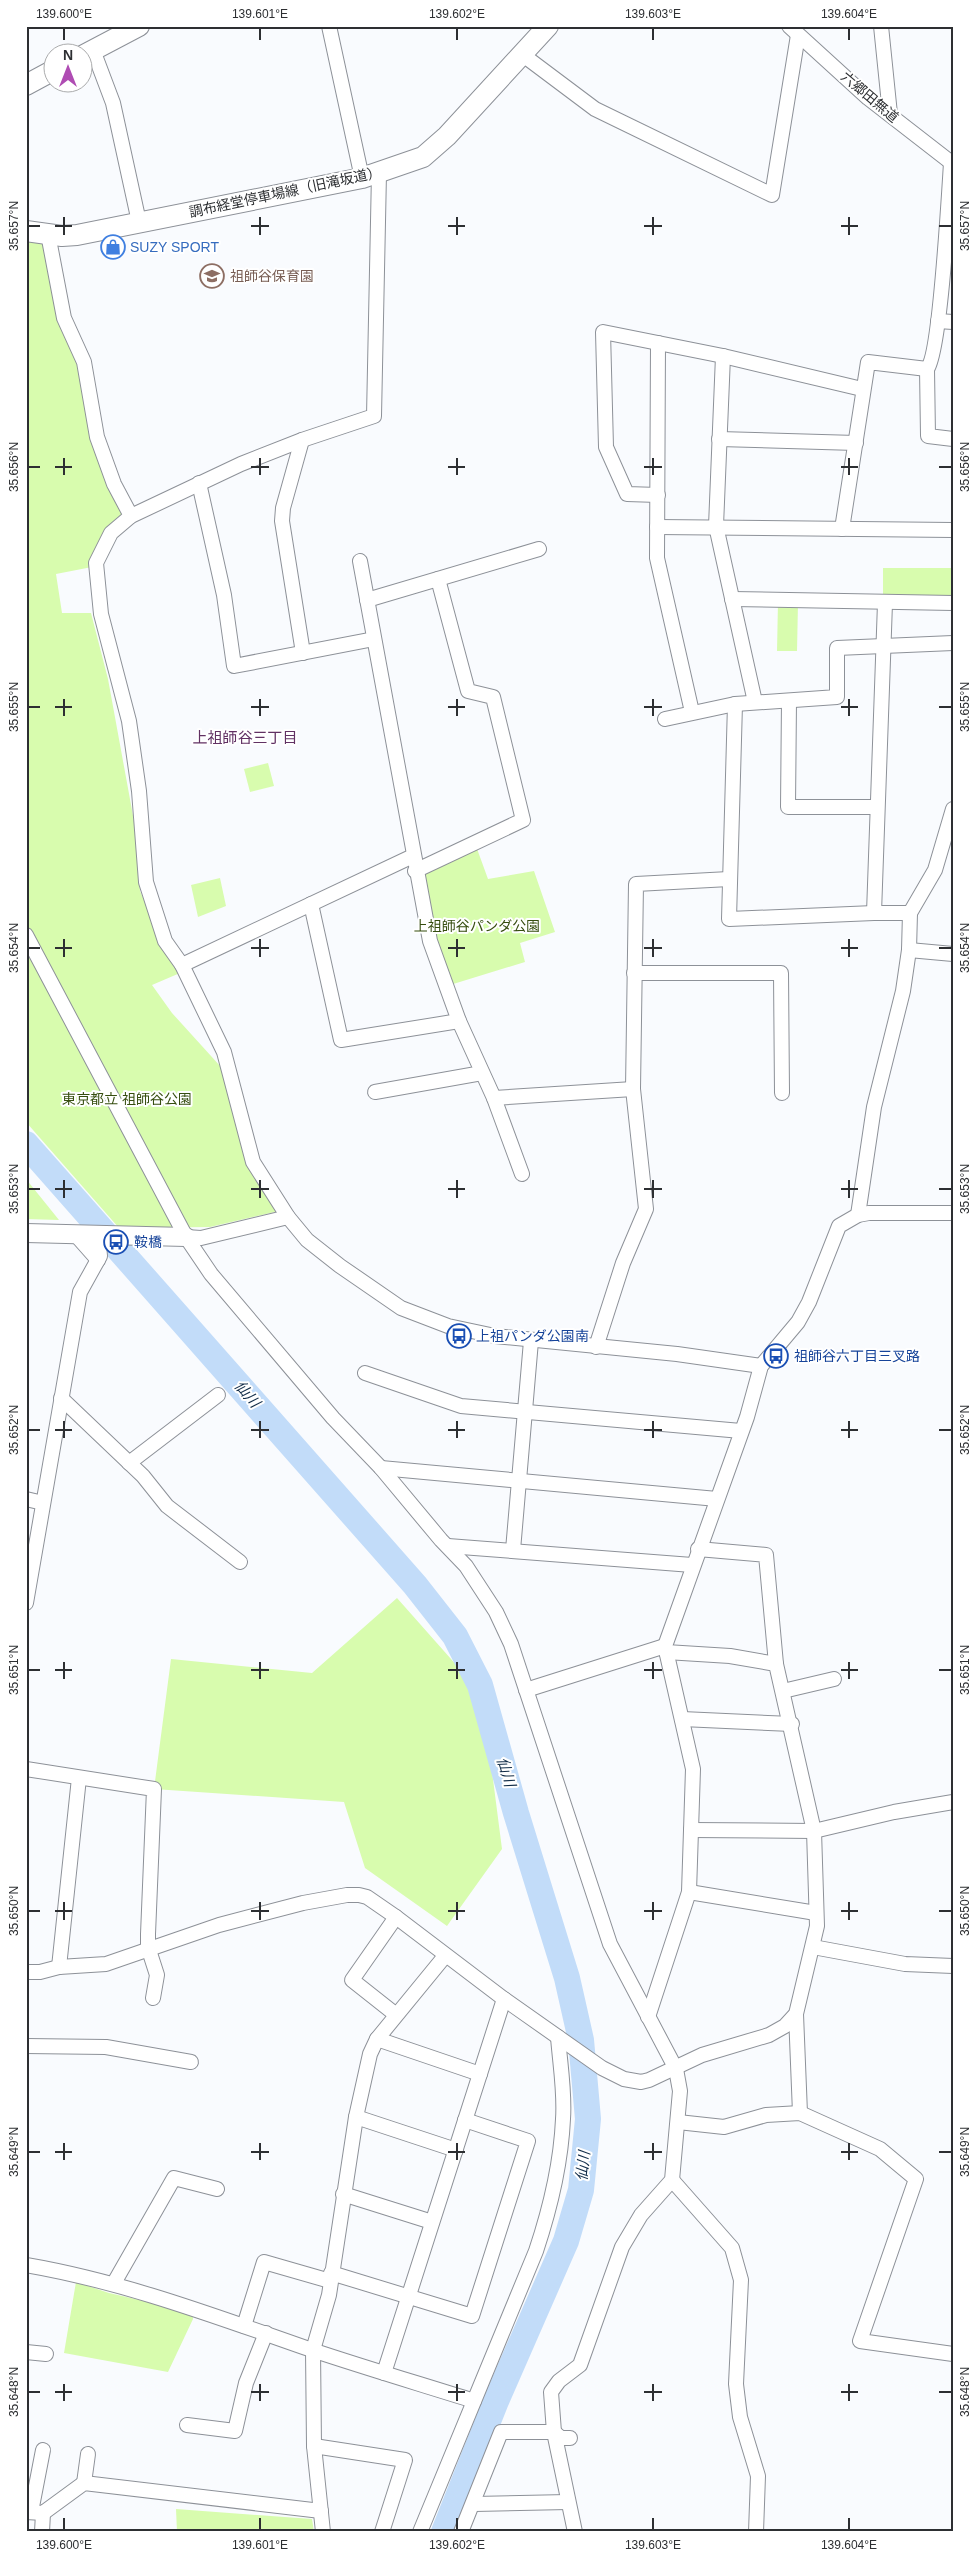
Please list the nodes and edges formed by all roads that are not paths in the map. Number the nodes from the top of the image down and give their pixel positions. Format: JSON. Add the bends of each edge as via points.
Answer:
{"nodes":[{"id":1,"x":140,"y":26,"type":"edge"},
{"id":2,"x":329,"y":26,"type":"edge"},
{"id":3,"x":881,"y":26,"type":"edge"},
{"id":4,"x":545,"y":28,"type":"edge"},
{"id":5,"x":794,"y":30,"type":"edge"},
{"id":6,"x":92,"y":51,"type":"edge"},
{"id":7,"x":523,"y":55,"type":"junction"},
{"id":8,"x":92,"y":61,"type":"edge"},
{"id":9,"x":42,"y":76,"type":"edge"},
{"id":10,"x":26,"y":85,"type":"edge"},
{"id":11,"x":890,"y":114,"type":"junction"},
{"id":12,"x":952,"y":163,"type":"edge"},
{"id":13,"x":370,"y":175,"type":"junction"},
{"id":14,"x":139,"y":222,"type":"junction"},
{"id":15,"x":26,"y":231,"type":"edge"},
{"id":16,"x":48,"y":234,"type":"junction"},
{"id":17,"x":948,"y":255,"type":"edge"},
{"id":18,"x":938,"y":321,"type":"junction"},
{"id":19,"x":953,"y":322,"type":"edge"},
{"id":20,"x":658,"y":344,"type":"junction"},
{"id":21,"x":723,"y":356,"type":"junction"},
{"id":22,"x":928,"y":368,"type":"junction"},
{"id":23,"x":862,"y":389,"type":"junction"},
{"id":24,"x":719,"y":438,"type":"junction"},
{"id":25,"x":953,"y":439,"type":"edge"},
{"id":26,"x":302,"y":440,"type":"junction"},
{"id":27,"x":856,"y":443,"type":"junction"},
{"id":28,"x":199,"y":483,"type":"junction"},
{"id":29,"x":658,"y":495,"type":"junction"},
{"id":30,"x":131,"y":516,"type":"junction"},
{"id":31,"x":716,"y":526,"type":"junction"},
{"id":32,"x":656,"y":527,"type":"junction"},
{"id":33,"x":842,"y":529,"type":"junction"},
{"id":34,"x":953,"y":530,"type":"edge"},
{"id":35,"x":539,"y":549,"type":"dead end"},
{"id":36,"x":360,"y":561,"type":"dead end"},
{"id":37,"x":438,"y":579,"type":"junction"},
{"id":38,"x":732,"y":599,"type":"junction"},
{"id":39,"x":367,"y":600,"type":"junction"},
{"id":40,"x":885,"y":603,"type":"junction"},
{"id":41,"x":953,"y":603,"type":"edge"},
{"id":42,"x":374,"y":639,"type":"junction"},
{"id":43,"x":953,"y":643,"type":"edge"},
{"id":44,"x":883,"y":647,"type":"junction"},
{"id":45,"x":304,"y":653,"type":"junction"},
{"id":46,"x":789,"y":701,"type":"junction"},
{"id":47,"x":755,"y":702,"type":"junction"},
{"id":48,"x":735,"y":704,"type":"junction"},
{"id":49,"x":692,"y":712,"type":"junction"},
{"id":50,"x":665,"y":720,"type":"dead end"},
{"id":51,"x":877,"y":807,"type":"junction"},
{"id":52,"x":953,"y":809,"type":"edge"},
{"id":53,"x":412,"y":856,"type":"junction"},
{"id":54,"x":415,"y":871,"type":"junction"},
{"id":55,"x":729,"y":879,"type":"junction"},
{"id":56,"x":311,"y":904,"type":"junction"},
{"id":57,"x":874,"y":912,"type":"junction"},
{"id":58,"x":910,"y":914,"type":"junction"},
{"id":59,"x":26,"y":935,"type":"edge"},
{"id":60,"x":909,"y":950,"type":"junction"},
{"id":61,"x":953,"y":954,"type":"edge"},
{"id":62,"x":182,"y":966,"type":"junction"},
{"id":63,"x":634,"y":973,"type":"junction"},
{"id":64,"x":459,"y":1021,"type":"junction"},
{"id":65,"x":482,"y":1073,"type":"junction"},
{"id":66,"x":632,"y":1089,"type":"junction"},
{"id":67,"x":375,"y":1092,"type":"dead end"},
{"id":68,"x":782,"y":1093,"type":"dead end"},
{"id":69,"x":494,"y":1098,"type":"junction"},
{"id":70,"x":522,"y":1174,"type":"dead end"},
{"id":71,"x":953,"y":1213,"type":"edge"},
{"id":72,"x":858,"y":1215,"type":"junction"},
{"id":73,"x":288,"y":1217,"type":"junction"},
{"id":74,"x":26,"y":1233,"type":"edge"},
{"id":75,"x":85,"y":1234,"type":"junction"},
{"id":76,"x":186,"y":1238,"type":"junction"},
{"id":77,"x":99,"y":1258,"type":"junction"},
{"id":78,"x":531,"y":1341,"type":"junction"},
{"id":79,"x":596,"y":1347,"type":"junction"},
{"id":80,"x":761,"y":1366,"type":"junction"},
{"id":81,"x":365,"y":1373,"type":"dead end"},
{"id":82,"x":218,"y":1395,"type":"dead end"},
{"id":83,"x":61,"y":1398,"type":"junction"},
{"id":84,"x":526,"y":1412,"type":"junction"},
{"id":85,"x":741,"y":1431,"type":"junction"},
{"id":86,"x":129,"y":1463,"type":"junction"},
{"id":87,"x":381,"y":1468,"type":"junction"},
{"id":88,"x":520,"y":1482,"type":"junction"},
{"id":89,"x":26,"y":1499,"type":"edge"},
{"id":90,"x":717,"y":1499,"type":"junction"},
{"id":91,"x":43,"y":1503,"type":"junction"},
{"id":92,"x":448,"y":1546,"type":"junction"},
{"id":93,"x":698,"y":1549,"type":"junction"},
{"id":94,"x":513,"y":1550,"type":"junction"},
{"id":95,"x":240,"y":1562,"type":"dead end"},
{"id":96,"x":692,"y":1565,"type":"junction"},
{"id":97,"x":26,"y":1603,"type":"edge"},
{"id":98,"x":665,"y":1649,"type":"junction"},
{"id":99,"x":776,"y":1664,"type":"junction"},
{"id":100,"x":834,"y":1680,"type":"dead end"},
{"id":101,"x":526,"y":1690,"type":"junction"},
{"id":102,"x":783,"y":1690,"type":"junction"},
{"id":103,"x":682,"y":1719,"type":"junction"},
{"id":104,"x":792,"y":1724,"type":"junction"},
{"id":105,"x":26,"y":1769,"type":"edge"},
{"id":106,"x":79,"y":1778,"type":"junction"},
{"id":107,"x":953,"y":1802,"type":"edge"},
{"id":108,"x":691,"y":1830,"type":"junction"},
{"id":109,"x":814,"y":1831,"type":"junction"},
{"id":110,"x":689,"y":1892,"type":"junction"},
{"id":111,"x":816,"y":1913,"type":"junction"},
{"id":112,"x":396,"y":1917,"type":"junction"},
{"id":113,"x":148,"y":1947,"type":"junction"},
{"id":114,"x":813,"y":1947,"type":"junction"},
{"id":115,"x":445,"y":1956,"type":"junction"},
{"id":116,"x":953,"y":1966,"type":"edge"},
{"id":117,"x":59,"y":1967,"type":"junction"},
{"id":118,"x":26,"y":1972,"type":"edge"},
{"id":119,"x":153,"y":1998,"type":"dead end"},
{"id":120,"x":504,"y":1999,"type":"junction"},
{"id":121,"x":395,"y":2014,"type":"junction"},
{"id":122,"x":796,"y":2014,"type":"junction"},
{"id":123,"x":648,"y":2017,"type":"junction"},
{"id":124,"x":377,"y":2039,"type":"junction"},
{"id":125,"x":562,"y":2039,"type":"junction"},
{"id":126,"x":26,"y":2046,"type":"edge"},
{"id":127,"x":191,"y":2062,"type":"dead end"},
{"id":128,"x":676,"y":2069,"type":"junction"},
{"id":129,"x":480,"y":2074,"type":"junction"},
{"id":130,"x":800,"y":2113,"type":"junction"},
{"id":131,"x":356,"y":2117,"type":"junction"},
{"id":132,"x":465,"y":2120,"type":"junction"},
{"id":133,"x":678,"y":2122,"type":"junction"},
{"id":134,"x":456,"y":2150,"type":"junction"},
{"id":135,"x":672,"y":2180,"type":"junction"},
{"id":136,"x":217,"y":2189,"type":"dead end"},
{"id":137,"x":343,"y":2194,"type":"junction"},
{"id":138,"x":432,"y":2222,"type":"junction"},
{"id":139,"x":26,"y":2265,"type":"edge"},
{"id":140,"x":331,"y":2277,"type":"junction"},
{"id":141,"x":114,"y":2283,"type":"junction"},
{"id":142,"x":408,"y":2297,"type":"junction"},
{"id":143,"x":244,"y":2326,"type":"junction"},
{"id":144,"x":266,"y":2334,"type":"junction"},
{"id":145,"x":313,"y":2350,"type":"junction"},
{"id":146,"x":26,"y":2352,"type":"edge"},
{"id":147,"x":46,"y":2354,"type":"dead end"},
{"id":148,"x":953,"y":2354,"type":"edge"},
{"id":149,"x":384,"y":2373,"type":"junction"},
{"id":150,"x":474,"y":2401,"type":"junction"},
{"id":151,"x":187,"y":2425,"type":"dead end"},
{"id":152,"x":554,"y":2432,"type":"junction"},
{"id":153,"x":570,"y":2438,"type":"dead end"},
{"id":154,"x":314,"y":2446,"type":"junction"},
{"id":155,"x":43,"y":2450,"type":"dead end"},
{"id":156,"x":88,"y":2454,"type":"dead end"},
{"id":157,"x":84,"y":2483,"type":"junction"},
{"id":158,"x":568,"y":2502,"type":"junction"},
{"id":159,"x":474,"y":2504,"type":"junction"},
{"id":160,"x":321,"y":2511,"type":"junction"},
{"id":161,"x":33,"y":2512,"type":"edge"},
{"id":162,"x":42,"y":2532,"type":"edge"},
{"id":163,"x":323,"y":2532,"type":"edge"},
{"id":164,"x":382,"y":2532,"type":"edge"},
{"id":165,"x":420,"y":2532,"type":"edge"},
{"id":166,"x":461,"y":2532,"type":"edge"},
{"id":167,"x":575,"y":2532,"type":"edge"},
{"id":168,"x":756,"y":2532,"type":"edge"}],
"edges":[{"from":1,"to":6,"type":"main road"},
{"from":2,"to":13,"type":"street"},
{"from":3,"to":11,"type":"street"},
{"from":4,"to":7,"type":"main road","name":"調布経堂停車場線（旧滝坂道）"},
{"from":5,"to":7,"type":"street","via":[[772,195],[595,108]]},
{"from":5,"to":11,"type":"street","name":"六郷田無道"},
{"from":7,"to":13,"type":"main road","name":"調布経堂停車場線（旧滝坂道）","via":[[433,150],[410,163]]},
{"from":8,"to":14,"type":"street","via":[[112,103]]},
{"from":9,"to":10,"type":"main road"},
{"from":11,"to":12,"type":"street","name":"六郷田無道"},
{"from":12,"to":17,"type":"street"},
{"from":13,"to":14,"type":"main road","name":"調布経堂停車場線（旧滝坂道）"},
{"from":13,"to":26,"type":"street","via":[[374,416]]},
{"from":14,"to":16,"type":"main road","name":"調布経堂停車場線（旧滝坂道）","via":[[77,235]]},
{"from":15,"to":16,"type":"main road","name":"調布経堂停車場線（旧滝坂道）"},
{"from":16,"to":30,"type":"street","via":[[64,318],[84,362],[97,437],[114,484]]},
{"from":17,"to":18,"type":"street"},
{"from":18,"to":19,"type":"street"},
{"from":18,"to":22,"type":"street","via":[[932,364]]},
{"from":20,"to":21,"type":"street"},
{"from":20,"to":29,"type":"street"},
{"from":20,"to":29,"type":"street","via":[[602,332],[606,448],[627,494]]},
{"from":21,"to":23,"type":"street"},
{"from":21,"to":24,"type":"street"},
{"from":22,"to":23,"type":"street","via":[[868,362]]},
{"from":22,"to":25,"type":"street","via":[[928,436]]},
{"from":23,"to":27,"type":"street"},
{"from":24,"to":27,"type":"street"},
{"from":24,"to":31,"type":"street"},
{"from":26,"to":28,"type":"street"},
{"from":26,"to":45,"type":"street","via":[[282,521]]},
{"from":27,"to":33,"type":"street"},
{"from":28,"to":30,"type":"street"},
{"from":28,"to":45,"type":"street","via":[[224,595],[234,666]]},
{"from":29,"to":32,"type":"street"},
{"from":30,"to":62,"type":"street","via":[[111,533],[96,564],[96,582],[100,614],[129,721],[139,791],[146,882],[165,941]]},
{"from":31,"to":32,"type":"street"},
{"from":31,"to":33,"type":"street"},
{"from":31,"to":38,"type":"street"},
{"from":32,"to":49,"type":"street","via":[[657,558]]},
{"from":33,"to":34,"type":"street"},
{"from":35,"to":37,"type":"street"},
{"from":36,"to":39,"type":"street"},
{"from":37,"to":39,"type":"street"},
{"from":37,"to":54,"type":"street","via":[[468,691],[494,697],[523,820]]},
{"from":38,"to":40,"type":"street"},
{"from":38,"to":47,"type":"street"},
{"from":39,"to":42,"type":"street"},
{"from":40,"to":41,"type":"street"},
{"from":40,"to":44,"type":"street"},
{"from":42,"to":45,"type":"street"},
{"from":42,"to":53,"type":"street"},
{"from":43,"to":44,"type":"street"},
{"from":44,"to":46,"type":"street","via":[[838,648],[837,697]]},
{"from":44,"to":51,"type":"street"},
{"from":46,"to":47,"type":"street"},
{"from":46,"to":51,"type":"street","via":[[788,807]]},
{"from":47,"to":48,"type":"street"},
{"from":48,"to":49,"type":"street"},
{"from":48,"to":55,"type":"street"},
{"from":49,"to":50,"type":"street"},
{"from":51,"to":57,"type":"street"},
{"from":52,"to":58,"type":"street","via":[[935,870]]},
{"from":53,"to":54,"type":"street"},
{"from":53,"to":56,"type":"street"},
{"from":54,"to":64,"type":"street","via":[[430,941]]},
{"from":55,"to":57,"type":"street","via":[[729,919]]},
{"from":55,"to":63,"type":"street","via":[[636,884]]},
{"from":56,"to":62,"type":"street"},
{"from":56,"to":64,"type":"street","via":[[341,1040]]},
{"from":57,"to":58,"type":"street"},
{"from":58,"to":60,"type":"street"},
{"from":59,"to":76,"type":"street"},
{"from":60,"to":61,"type":"street"},
{"from":60,"to":72,"type":"street","via":[[903,991],[874,1107]]},
{"from":62,"to":73,"type":"street","via":[[224,1052],[253,1162]]},
{"from":63,"to":66,"type":"street"},
{"from":63,"to":68,"type":"street","via":[[781,973]]},
{"from":64,"to":65,"type":"street"},
{"from":65,"to":67,"type":"street"},
{"from":65,"to":69,"type":"street"},
{"from":66,"to":69,"type":"street"},
{"from":66,"to":79,"type":"street","via":[[646,1209],[623,1264]]},
{"from":69,"to":70,"type":"street"},
{"from":71,"to":72,"type":"street"},
{"from":72,"to":80,"type":"street","via":[[839,1226],[802,1315]]},
{"from":73,"to":76,"type":"street","via":[[201,1238]]},
{"from":73,"to":78,"type":"street","via":[[307,1240],[401,1308],[470,1332]]},
{"from":74,"to":75,"type":"street"},
{"from":75,"to":76,"type":"street"},
{"from":75,"to":77,"type":"street"},
{"from":75,"to":77,"type":"street"},
{"from":76,"to":87,"type":"street","via":[[217,1281],[333,1418]]},
{"from":77,"to":83,"type":"street","via":[[80,1292]]},
{"from":78,"to":79,"type":"street"},
{"from":78,"to":84,"type":"street"},
{"from":79,"to":80,"type":"street"},
{"from":80,"to":85,"type":"street"},
{"from":81,"to":84,"type":"street","via":[[461,1406]]},
{"from":82,"to":86,"type":"street"},
{"from":83,"to":86,"type":"street"},
{"from":83,"to":91,"type":"street"},
{"from":84,"to":85,"type":"street"},
{"from":84,"to":88,"type":"street"},
{"from":85,"to":90,"type":"street"},
{"from":86,"to":95,"type":"street","via":[[166,1506]]},
{"from":87,"to":88,"type":"street"},
{"from":87,"to":92,"type":"street"},
{"from":88,"to":90,"type":"street"},
{"from":88,"to":94,"type":"street"},
{"from":89,"to":91,"type":"street"},
{"from":90,"to":93,"type":"street"},
{"from":91,"to":97,"type":"street"},
{"from":92,"to":94,"type":"street"},
{"from":92,"to":101,"type":"street","via":[[479,1583],[498,1616]]},
{"from":93,"to":96,"type":"street"},
{"from":93,"to":99,"type":"street","via":[[766,1555]]},
{"from":94,"to":96,"type":"street"},
{"from":96,"to":98,"type":"street"},
{"from":98,"to":99,"type":"street"},
{"from":98,"to":101,"type":"street"},
{"from":98,"to":103,"type":"street"},
{"from":99,"to":102,"type":"street"},
{"from":100,"to":102,"type":"street"},
{"from":101,"to":123,"type":"street","via":[[610,1944]]},
{"from":102,"to":104,"type":"street"},
{"from":103,"to":104,"type":"street"},
{"from":103,"to":108,"type":"street","via":[[693,1769]]},
{"from":104,"to":109,"type":"street"},
{"from":105,"to":106,"type":"street"},
{"from":106,"to":113,"type":"street","via":[[154,1788]]},
{"from":106,"to":117,"type":"street"},
{"from":107,"to":109,"type":"street"},
{"from":108,"to":109,"type":"street"},
{"from":108,"to":110,"type":"street"},
{"from":109,"to":111,"type":"street"},
{"from":110,"to":111,"type":"street"},
{"from":110,"to":123,"type":"street"},
{"from":111,"to":114,"type":"street"},
{"from":112,"to":113,"type":"street","via":[[367,1897],[348,1895],[219,1924]]},
{"from":112,"to":115,"type":"street"},
{"from":112,"to":121,"type":"street","via":[[352,1980]]},
{"from":113,"to":117,"type":"street","via":[[106,1964]]},
{"from":113,"to":119,"type":"street","via":[[157,1975]]},
{"from":114,"to":116,"type":"street","via":[[905,1964]]},
{"from":114,"to":122,"type":"street"},
{"from":115,"to":120,"type":"street"},
{"from":115,"to":121,"type":"street"},
{"from":117,"to":118,"type":"street"},
{"from":120,"to":125,"type":"street"},
{"from":120,"to":129,"type":"street"},
{"from":121,"to":124,"type":"street"},
{"from":122,"to":128,"type":"street","via":[[785,2026],[769,2035],[724,2047]]},
{"from":122,"to":130,"type":"street"},
{"from":123,"to":128,"type":"street"},
{"from":124,"to":129,"type":"street"},
{"from":124,"to":131,"type":"street","via":[[370,2054]]},
{"from":125,"to":128,"type":"street","via":[[612,2074],[633,2082],[649,2080]]},
{"from":125,"to":150,"type":"street","via":[[564,2118],[547,2218]]},
{"from":126,"to":127,"type":"street","via":[[106,2047]]},
{"from":128,"to":133,"type":"street","via":[[680,2091]]},
{"from":129,"to":132,"type":"street"},
{"from":130,"to":133,"type":"street","via":[[766,2115],[724,2127]]},
{"from":130,"to":148,"type":"street","via":[[880,2149],[916,2179],[860,2341]]},
{"from":131,"to":134,"type":"street"},
{"from":131,"to":137,"type":"street"},
{"from":132,"to":134,"type":"street"},
{"from":132,"to":142,"type":"street","via":[[528,2141],[496,2243],[472,2316]]},
{"from":133,"to":135,"type":"street"},
{"from":134,"to":138,"type":"street"},
{"from":135,"to":152,"type":"street","via":[[641,2215],[622,2247],[580,2366],[559,2381],[551,2392]]},
{"from":135,"to":168,"type":"street","via":[[732,2248],[741,2280],[736,2384],[740,2417],[758,2476]]},
{"from":136,"to":141,"type":"street","via":[[174,2178]]},
{"from":137,"to":138,"type":"street"},
{"from":137,"to":140,"type":"street"},
{"from":138,"to":142,"type":"street"},
{"from":139,"to":141,"type":"street"},
{"from":140,"to":142,"type":"street"},
{"from":140,"to":143,"type":"street","via":[[264,2262]]},
{"from":140,"to":145,"type":"street"},
{"from":141,"to":143,"type":"street"},
{"from":142,"to":149,"type":"street"},
{"from":143,"to":144,"type":"street"},
{"from":144,"to":145,"type":"street"},
{"from":144,"to":151,"type":"street","via":[[246,2383],[235,2431]]},
{"from":145,"to":149,"type":"street"},
{"from":145,"to":154,"type":"street"},
{"from":146,"to":147,"type":"street"},
{"from":149,"to":150,"type":"street"},
{"from":150,"to":165,"type":"street"},
{"from":152,"to":153,"type":"street","via":[[561,2438]]},
{"from":152,"to":158,"type":"street"},
{"from":152,"to":159,"type":"street","via":[[501,2432]]},
{"from":154,"to":160,"type":"street"},
{"from":154,"to":164,"type":"street","via":[[405,2460]]},
{"from":155,"to":161,"type":"street"},
{"from":156,"to":157,"type":"street"},
{"from":157,"to":160,"type":"street"},
{"from":157,"to":161,"type":"street"},
{"from":158,"to":159,"type":"street"},
{"from":158,"to":167,"type":"street"},
{"from":159,"to":166,"type":"street"},
{"from":160,"to":163,"type":"street"},
{"from":161,"to":162,"type":"street"}]}
